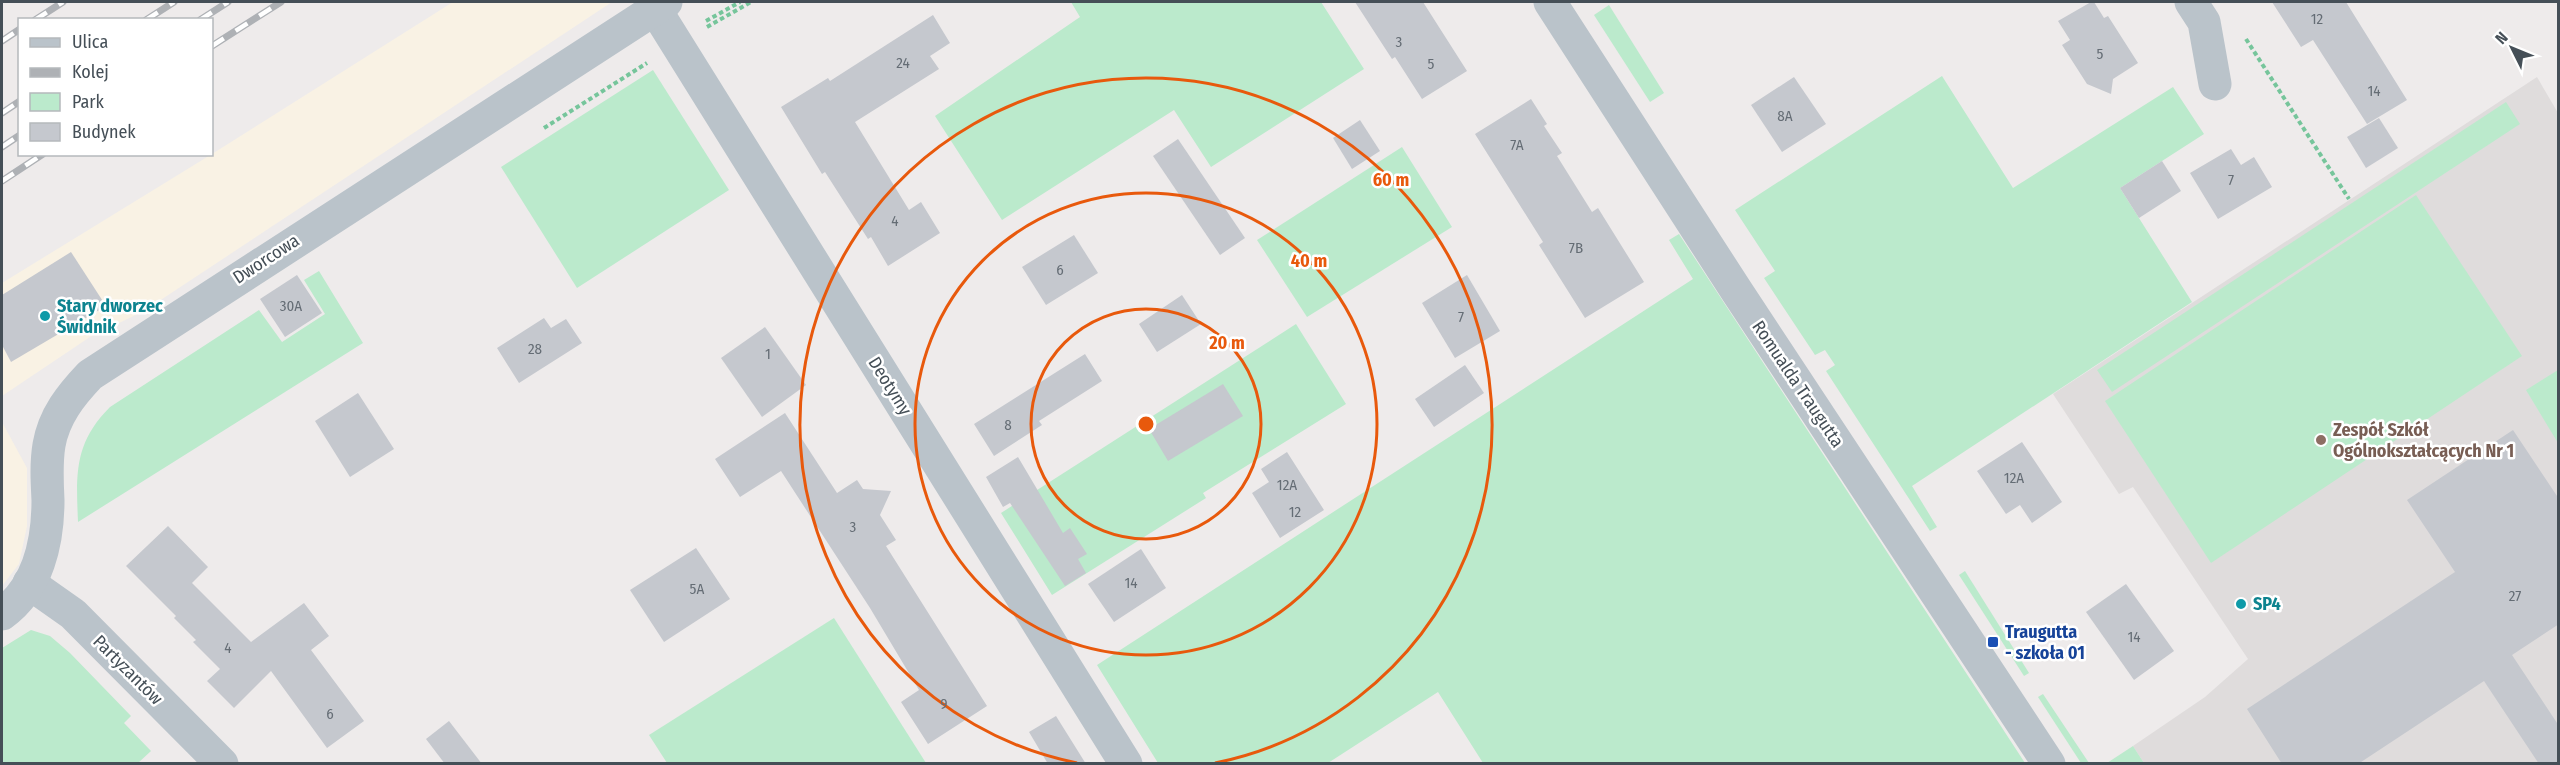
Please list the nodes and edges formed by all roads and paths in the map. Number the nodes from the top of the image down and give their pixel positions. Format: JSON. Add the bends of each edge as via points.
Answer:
{"nodes":[{"id":1,"x":751,"y":2,"type":"edge"},
{"id":2,"x":1550,"y":2,"type":"edge"},
{"id":3,"x":2191,"y":2,"type":"edge"},
{"id":4,"x":661,"y":5,"type":"edge"},
{"id":5,"x":2239,"y":30,"type":"dead end"},
{"id":6,"x":677,"y":44,"type":"junction"},
{"id":7,"x":2215,"y":84,"type":"dead end"},
{"id":8,"x":536,"y":134,"type":"dead end"},
{"id":9,"x":2349,"y":199,"type":"dead end"},
{"id":10,"x":29,"y":583,"type":"junction"},
{"id":11,"x":2,"y":614,"type":"edge"},
{"id":12,"x":222,"y":764,"type":"edge"},
{"id":13,"x":1126,"y":764,"type":"edge"},
{"id":14,"x":2049,"y":764,"type":"edge"}],
"edges":[{"from":1,"to":6,"type":"path"},
{"from":2,"to":14,"type":"street","name":"Romualda Traugutta"},
{"from":3,"to":7,"type":"street","via":[[2204,22]]},
{"from":4,"to":6,"type":"street","name":"Deotymy"},
{"from":4,"to":10,"type":"street","name":"Dworcowa","via":[[90,375],[63,407],[49,444],[46,533],[38,567]]},
{"from":5,"to":9,"type":"path"},
{"from":6,"to":8,"type":"path"},
{"from":6,"to":13,"type":"street","name":"Deotymy"},
{"from":10,"to":11,"type":"street","name":"Dworcowa"},
{"from":10,"to":12,"type":"street","name":"Partyzantów","via":[[73,614]]}]}
